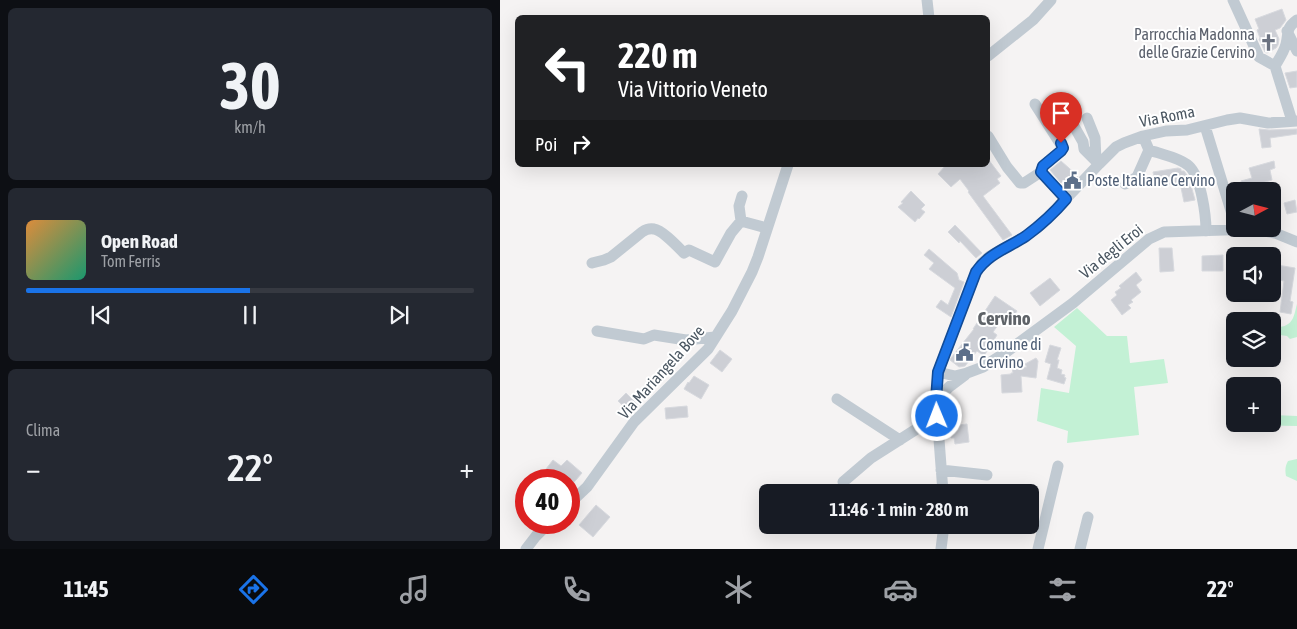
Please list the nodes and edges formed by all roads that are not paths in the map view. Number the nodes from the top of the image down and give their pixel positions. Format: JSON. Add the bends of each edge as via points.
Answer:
{"nodes":[{"id":1,"x":927,"y":0,"type":"edge"},
{"id":2,"x":1051,"y":0,"type":"edge"},
{"id":3,"x":1233,"y":0,"type":"edge"},
{"id":4,"x":929,"y":15,"type":"edge"},
{"id":5,"x":1297,"y":20,"type":"edge"},
{"id":6,"x":1287,"y":31,"type":"junction"},
{"id":7,"x":1297,"y":51,"type":"edge"},
{"id":8,"x":990,"y":54,"type":"edge"},
{"id":9,"x":1275,"y":66,"type":"junction"},
{"id":10,"x":1058,"y":98,"type":"dead end"},
{"id":11,"x":1035,"y":104,"type":"dead end"},
{"id":12,"x":1087,"y":118,"type":"dead end"},
{"id":13,"x":1294,"y":121,"type":"edge"},
{"id":14,"x":1205,"y":126,"type":"junction"},
{"id":15,"x":1143,"y":136,"type":"junction"},
{"id":16,"x":990,"y":139,"type":"edge"},
{"id":17,"x":1149,"y":150,"type":"junction"},
{"id":18,"x":1097,"y":162,"type":"junction"},
{"id":19,"x":787,"y":167,"type":"edge"},
{"id":20,"x":1041,"y":172,"type":"junction"},
{"id":21,"x":1125,"y":184,"type":"dead end"},
{"id":22,"x":1226,"y":194,"type":"edge"},
{"id":23,"x":742,"y":196,"type":"dead end"},
{"id":24,"x":1066,"y":199,"type":"junction"},
{"id":25,"x":741,"y":222,"type":"junction"},
{"id":26,"x":767,"y":228,"type":"junction"},
{"id":27,"x":1226,"y":228,"type":"edge"},
{"id":28,"x":1206,"y":230,"type":"junction"},
{"id":29,"x":1281,"y":235,"type":"edge"},
{"id":30,"x":1297,"y":242,"type":"edge"},
{"id":31,"x":592,"y":262,"type":"dead end"},
{"id":32,"x":597,"y":331,"type":"dead end"},
{"id":33,"x":715,"y":337,"type":"junction"},
{"id":34,"x":938,"y":372,"type":"junction"},
{"id":35,"x":967,"y":373,"type":"junction"},
{"id":36,"x":836,"y":399,"type":"dead end"},
{"id":37,"x":936,"y":400,"type":"junction"},
{"id":38,"x":937,"y":416,"type":"junction"},
{"id":39,"x":900,"y":440,"type":"junction"},
{"id":40,"x":1058,"y":466,"type":"dead end"},
{"id":41,"x":941,"y":470,"type":"junction"},
{"id":42,"x":987,"y":475,"type":"dead end"},
{"id":43,"x":843,"y":482,"type":"dead end"},
{"id":44,"x":942,"y":484,"type":"edge"},
{"id":45,"x":580,"y":494,"type":"edge"},
{"id":46,"x":1088,"y":517,"type":"dead end"},
{"id":47,"x":538,"y":534,"type":"edge"},
{"id":48,"x":943,"y":534,"type":"edge"},
{"id":49,"x":526,"y":549,"type":"edge"},
{"id":50,"x":941,"y":549,"type":"edge"},
{"id":51,"x":1038,"y":549,"type":"edge"},
{"id":52,"x":1080,"y":549,"type":"edge"}],
"edges":[{"from":1,"to":4,"type":"street"},
{"from":2,"to":8,"type":"street","via":[[1033,20]]},
{"from":3,"to":9,"type":"street","via":[[1259,57]]},
{"from":5,"to":6,"type":"street"},
{"from":6,"to":7,"type":"street"},
{"from":6,"to":9,"type":"street","via":[[1286,44]]},
{"from":9,"to":13,"type":"street"},
{"from":10,"to":18,"type":"street","via":[[1084,149]]},
{"from":11,"to":20,"type":"street","via":[[1063,148],[1043,166]]},
{"from":12,"to":18,"type":"street","via":[[1095,138]]},
{"from":13,"to":14,"type":"street","name":"Via Roma","via":[[1268,123],[1240,118]]},
{"from":14,"to":15,"type":"street","name":"Via Roma"},
{"from":14,"to":22,"type":"street"},
{"from":15,"to":17,"type":"street"},
{"from":15,"to":18,"type":"street","name":"Via Roma","via":[[1124,143]]},
{"from":16,"to":20,"type":"street","via":[[1020,183],[1024,184]]},
{"from":17,"to":21,"type":"street","via":[[1137,177]]},
{"from":17,"to":28,"type":"street","via":[[1179,161],[1194,172],[1201,193]]},
{"from":18,"to":24,"type":"street","name":"Via Roma"},
{"from":19,"to":26,"type":"street","name":"Via Mariangela Bove"},
{"from":20,"to":24,"type":"street"},
{"from":23,"to":25,"type":"street","via":[[739,206]]},
{"from":24,"to":34,"type":"street","name":"Via Roma","via":[[1041,225],[982,263]]},
{"from":25,"to":26,"type":"street"},
{"from":25,"to":31,"type":"street","via":[[715,262],[688,250],[684,253],[654,229],[642,232],[609,259]]},
{"from":26,"to":33,"type":"street","name":"Via Mariangela Bove","via":[[752,272]]},
{"from":27,"to":28,"type":"street","name":"Via degli Eroi"},
{"from":28,"to":35,"type":"street","name":"Via degli Eroi","via":[[1164,232],[1149,239],[1073,303],[1005,352]]},
{"from":29,"to":30,"type":"street","name":"Via degli Eroi"},
{"from":32,"to":33,"type":"street","via":[[644,339],[654,335],[686,340]]},
{"from":33,"to":45,"type":"street","name":"Via Mariangela Bove","via":[[708,349],[634,422]]},
{"from":34,"to":35,"type":"street","name":"Via degli Eroi","via":[[954,376]]},
{"from":34,"to":37,"type":"street","name":"Via Roma"},
{"from":35,"to":37,"type":"street","name":"Via degli Eroi"},
{"from":36,"to":39,"type":"street"},
{"from":37,"to":38,"type":"street","name":"Via Roma"},
{"from":38,"to":39,"type":"street"},
{"from":38,"to":41,"type":"street","name":"Via Roma"},
{"from":39,"to":43,"type":"street","via":[[871,458]]},
{"from":40,"to":51,"type":"street"},
{"from":41,"to":42,"type":"street"},
{"from":41,"to":44,"type":"street","name":"Via Roma"},
{"from":46,"to":52,"type":"street"},
{"from":47,"to":49,"type":"street"},
{"from":48,"to":50,"type":"street"}]}
